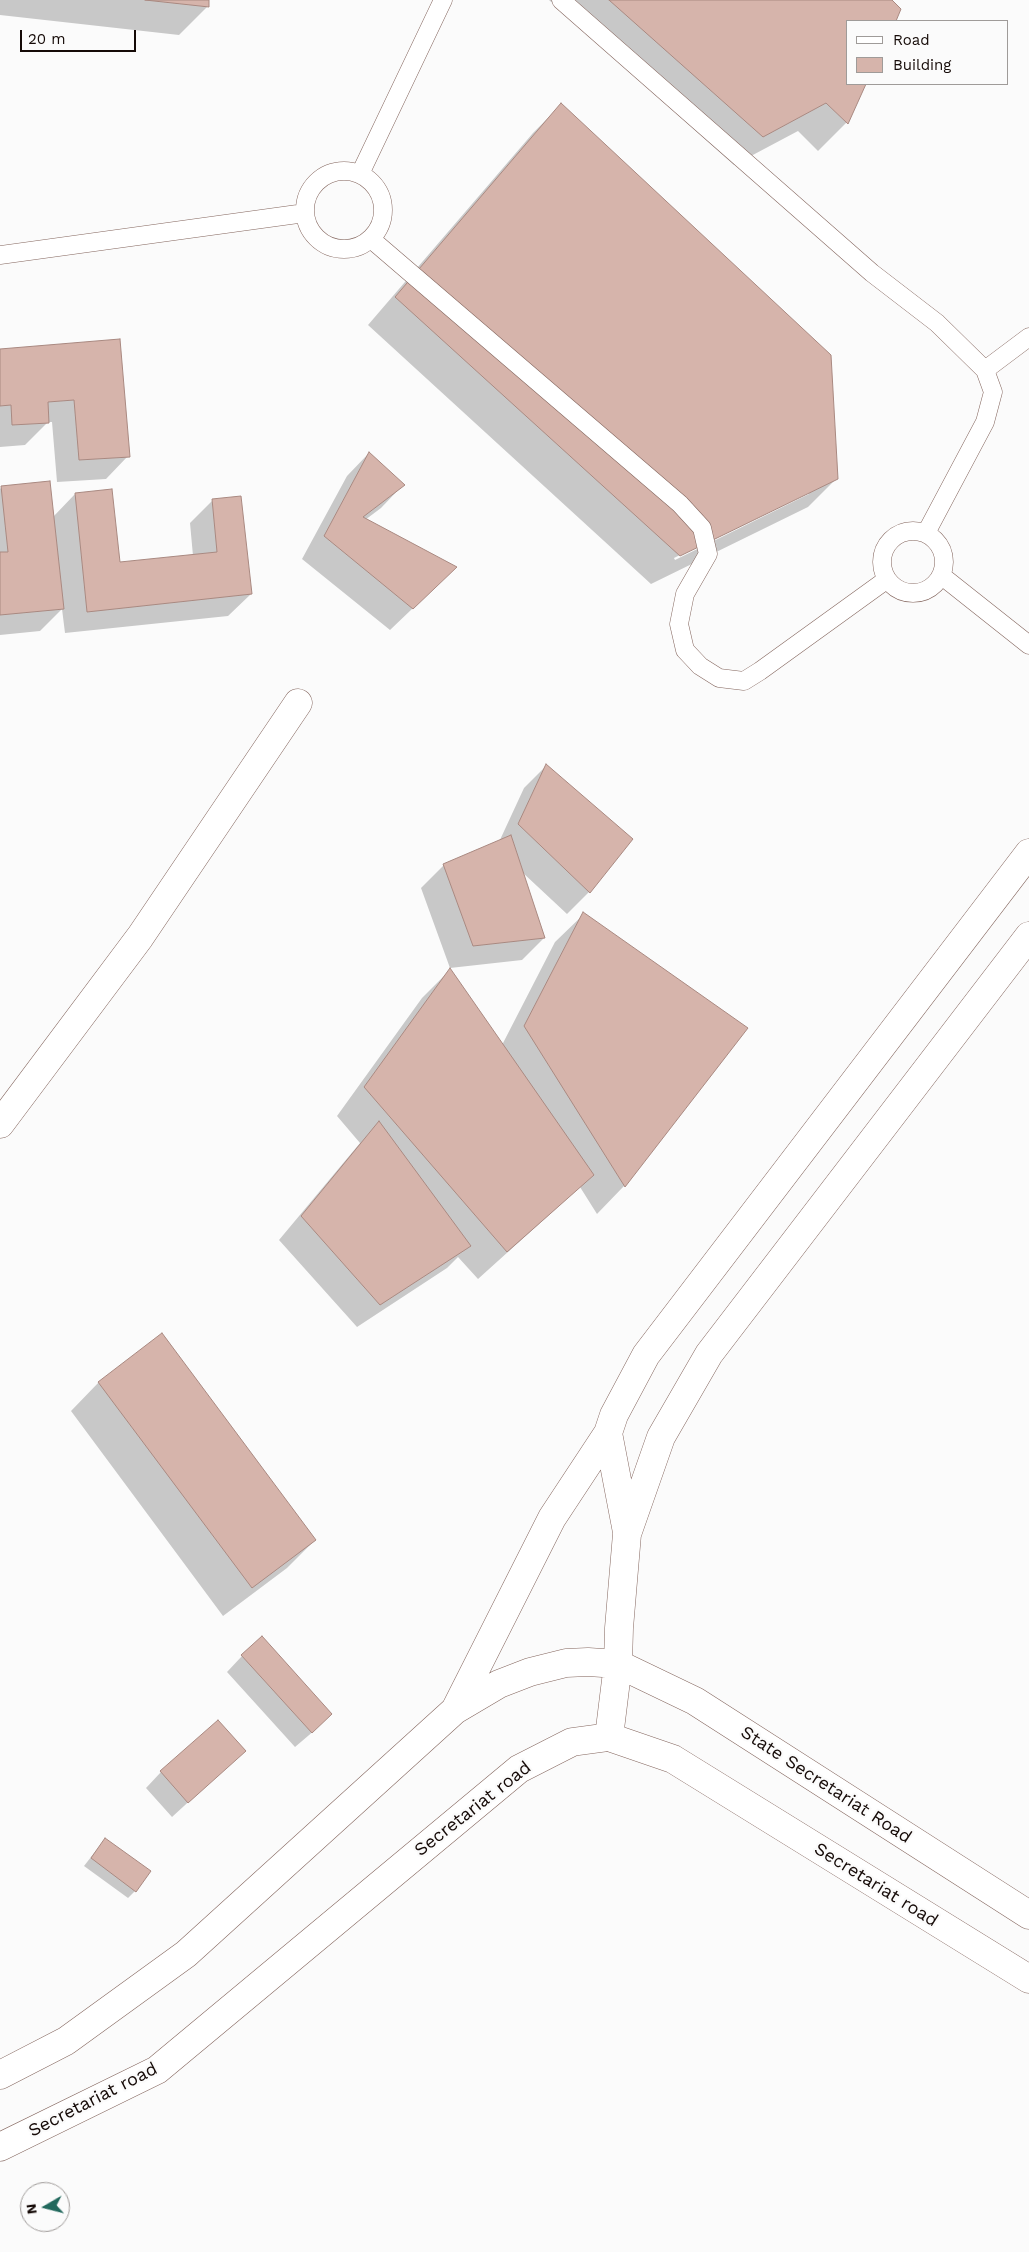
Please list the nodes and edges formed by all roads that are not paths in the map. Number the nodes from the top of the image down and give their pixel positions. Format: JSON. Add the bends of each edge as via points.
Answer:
{"nodes":[{"id":1,"x":443,"y":0,"type":"edge"},
{"id":2,"x":561,"y":0,"type":"edge"},
{"id":3,"x":360,"y":174,"type":"junction"},
{"id":4,"x":305,"y":213,"type":"junction"},
{"id":5,"x":371,"y":239,"type":"junction"},
{"id":6,"x":0,"y":254,"type":"edge"},
{"id":7,"x":1029,"y":337,"type":"edge"},
{"id":8,"x":985,"y":370,"type":"junction"},
{"id":9,"x":926,"y":533,"type":"junction"},
{"id":10,"x":942,"y":576,"type":"junction"},
{"id":11,"x":886,"y":580,"type":"junction"},
{"id":12,"x":1029,"y":646,"type":"edge"},
{"id":13,"x":298,"y":703,"type":"dead end"},
{"id":14,"x":1029,"y":853,"type":"edge"},
{"id":15,"x":1029,"y":936,"type":"edge"},
{"id":16,"x":0,"y":1124,"type":"edge"},
{"id":17,"x":608,"y":1433,"type":"junction"},
{"id":18,"x":627,"y":1534,"type":"junction"},
{"id":19,"x":618,"y":1664,"type":"junction"},
{"id":20,"x":455,"y":1710,"type":"junction"},
{"id":21,"x":609,"y":1737,"type":"junction"},
{"id":22,"x":1029,"y":1915,"type":"edge"},
{"id":23,"x":1029,"y":1979,"type":"edge"},
{"id":24,"x":0,"y":2075,"type":"edge"},
{"id":25,"x":0,"y":2147,"type":"edge"}],
"edges":[{"from":1,"to":3,"type":"lane"},
{"from":2,"to":8,"type":"lane","via":[[872,273],[937,323]]},
{"from":3,"to":4,"type":"lane","via":[[347,170],[333,171],[321,178],[311,187],[305,200]]},
{"from":3,"to":5,"type":"lane","via":[[371,181],[383,204],[383,217]]},
{"from":4,"to":5,"type":"lane","via":[[314,237],[336,249],[349,250]]},
{"from":4,"to":6,"type":"lane"},
{"from":5,"to":11,"type":"lane","via":[[680,504],[702,528],[708,554],[685,594],[679,624],[685,650],[700,666],[719,678],[744,681]]},
{"from":7,"to":8,"type":"lane"},
{"from":8,"to":9,"type":"lane","via":[[993,392],[985,422]]},
{"from":9,"to":10,"type":"lane","via":[[939,544],[944,559]]},
{"from":9,"to":11,"type":"lane","via":[[910,530],[894,535],[882,556]]},
{"from":10,"to":11,"type":"lane","via":[[931,588],[915,594],[899,591]]},
{"from":10,"to":12,"type":"lane"},
{"from":13,"to":16,"type":"street","via":[[140,937]]},
{"from":14,"to":17,"type":"street","via":[[646,1356],[614,1415]]},
{"from":15,"to":18,"type":"street","via":[[709,1354],[661,1437]]},
{"from":17,"to":18,"type":"street"},
{"from":17,"to":20,"type":"street","via":[[552,1518]]},
{"from":18,"to":19,"type":"street"},
{"from":19,"to":20,"type":"street","via":[[566,1663],[530,1672],[499,1684]]},
{"from":19,"to":21,"type":"street"},
{"from":19,"to":22,"type":"street","name":"State Secretariat Road","via":[[695,1701]]},
{"from":20,"to":24,"type":"street","via":[[186,1954],[66,2040]]},
{"from":21,"to":23,"type":"street","name":"Secretariat road","via":[[673,1759]]},
{"from":21,"to":25,"type":"street","name":"Secretariat road","via":[[572,1742],[519,1768],[157,2070]]}]}
